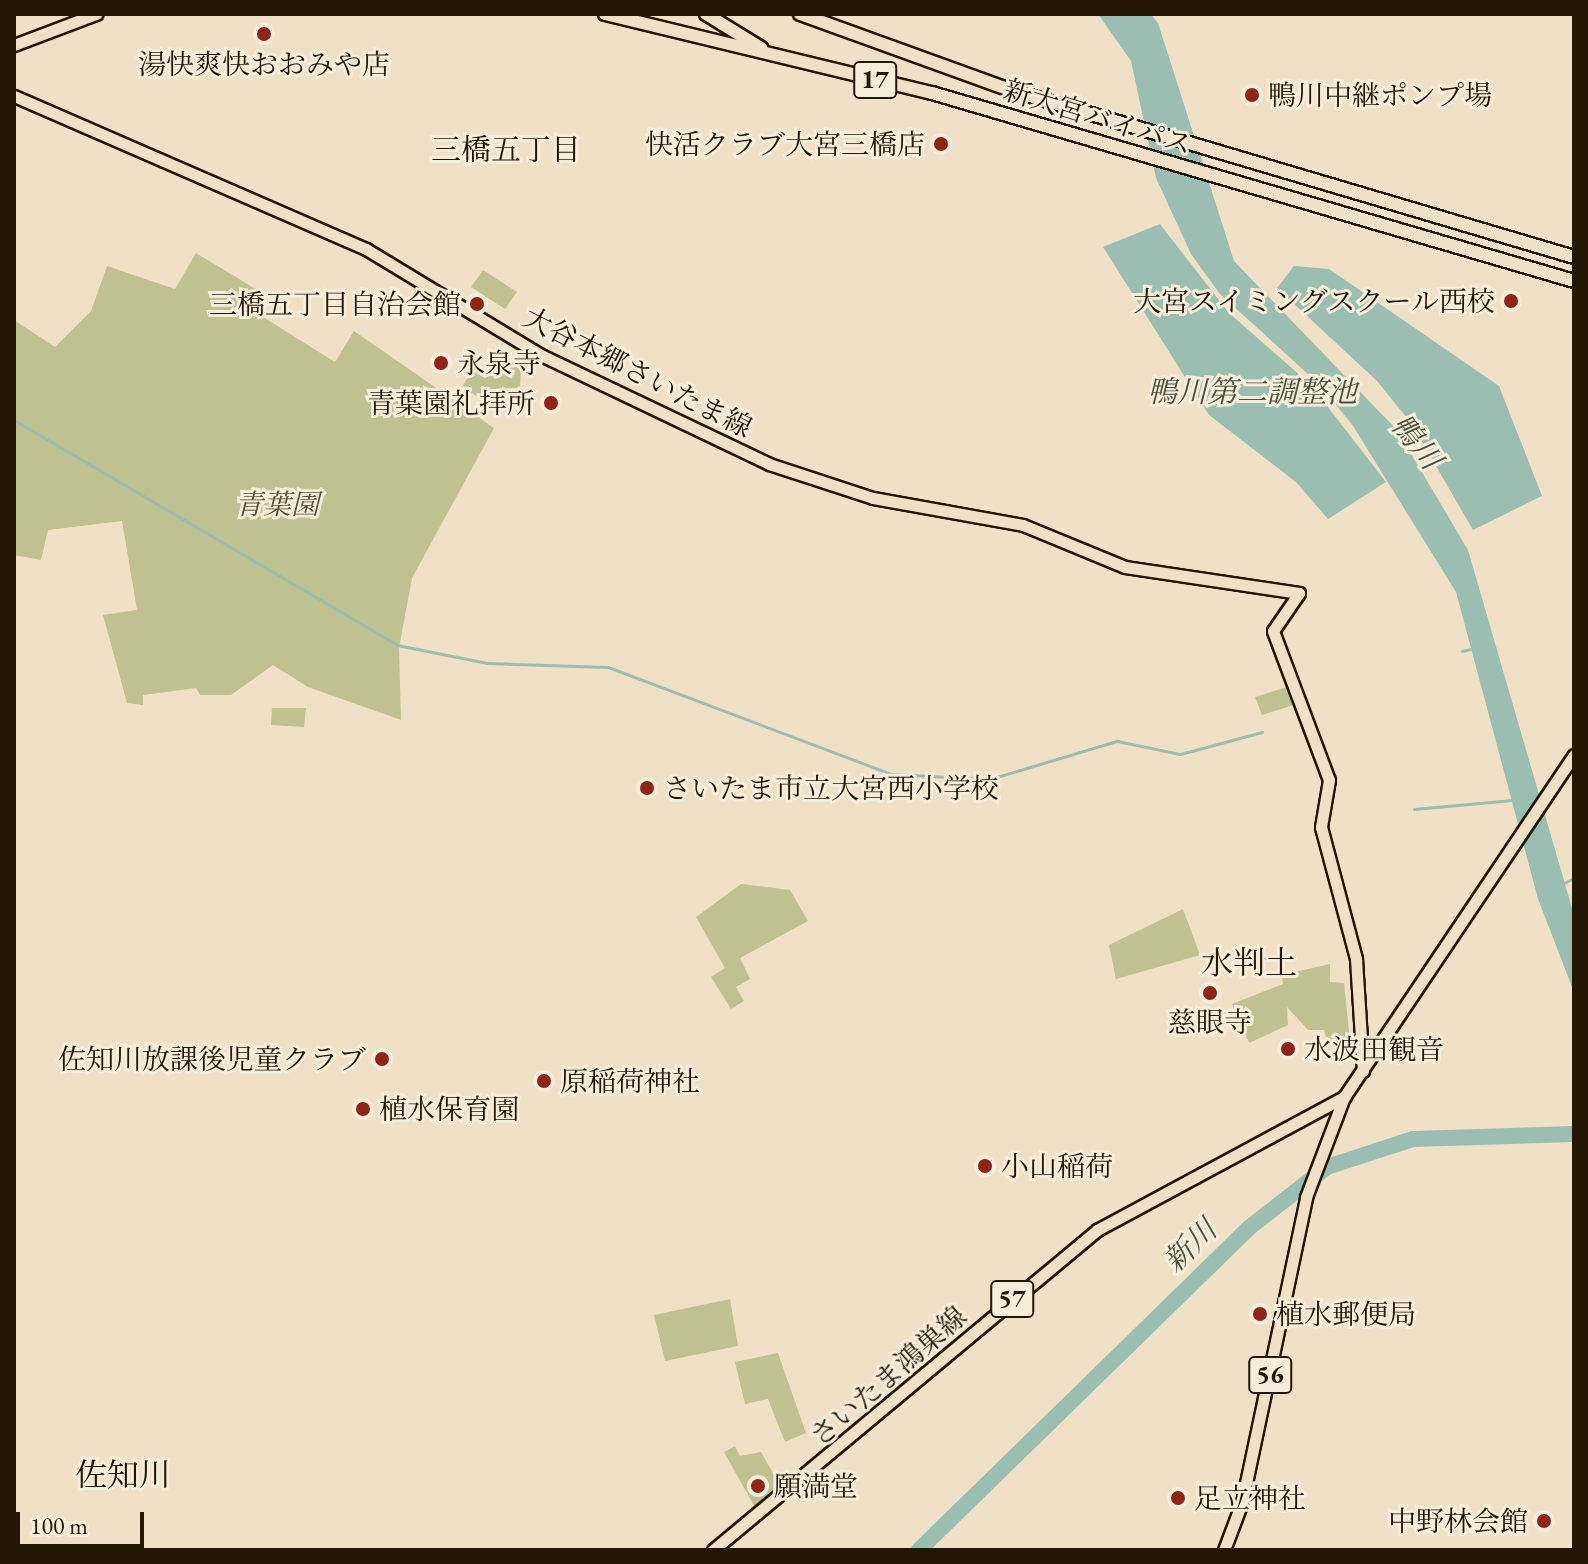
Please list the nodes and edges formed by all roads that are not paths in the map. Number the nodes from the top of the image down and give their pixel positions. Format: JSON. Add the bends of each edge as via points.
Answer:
{"nodes":[{"id":1,"x":96,"y":14,"type":"edge"},
{"id":2,"x":605,"y":14,"type":"edge"},
{"id":3,"x":706,"y":14,"type":"edge"},
{"id":4,"x":800,"y":14,"type":"edge"},
{"id":5,"x":14,"y":45,"type":"edge"},
{"id":6,"x":782,"y":58,"type":"junction"},
{"id":7,"x":14,"y":96,"type":"edge"},
{"id":8,"x":1574,"y":257,"type":"edge"},
{"id":9,"x":1574,"y":281,"type":"edge"},
{"id":10,"x":1574,"y":755,"type":"edge"},
{"id":11,"x":1363,"y":1071,"type":"junction"},
{"id":12,"x":1344,"y":1097,"type":"junction"},
{"id":13,"x":713,"y":1550,"type":"edge"},
{"id":14,"x":1224,"y":1550,"type":"edge"}],
"edges":[{"from":1,"to":5,"type":"main road"},
{"from":2,"to":6,"type":"highway","name":"新大宮バイパス","number":"17"},
{"from":3,"to":6,"type":"highway"},
{"from":4,"to":8,"type":"highway","name":"新大宮バイパス","number":"17","via":[[1136,128]]},
{"from":6,"to":9,"type":"highway","name":"新大宮バイパス","number":"17","via":[[1143,155]]},
{"from":7,"to":11,"type":"main road","name":"大谷本郷さいたま線","via":[[366,249],[569,370],[769,464],[873,498],[1023,525],[1125,567],[1299,593],[1273,631],[1329,780],[1321,827],[1356,959]]},
{"from":10,"to":11,"type":"main road","number":"56"},
{"from":11,"to":12,"type":"main road","number":"56"},
{"from":12,"to":13,"type":"main road","name":"さいたま鴻巣線","number":"57","via":[[1097,1230],[829,1461]]},
{"from":12,"to":14,"type":"main road","number":"56","via":[[1306,1197],[1246,1487]]}]}
